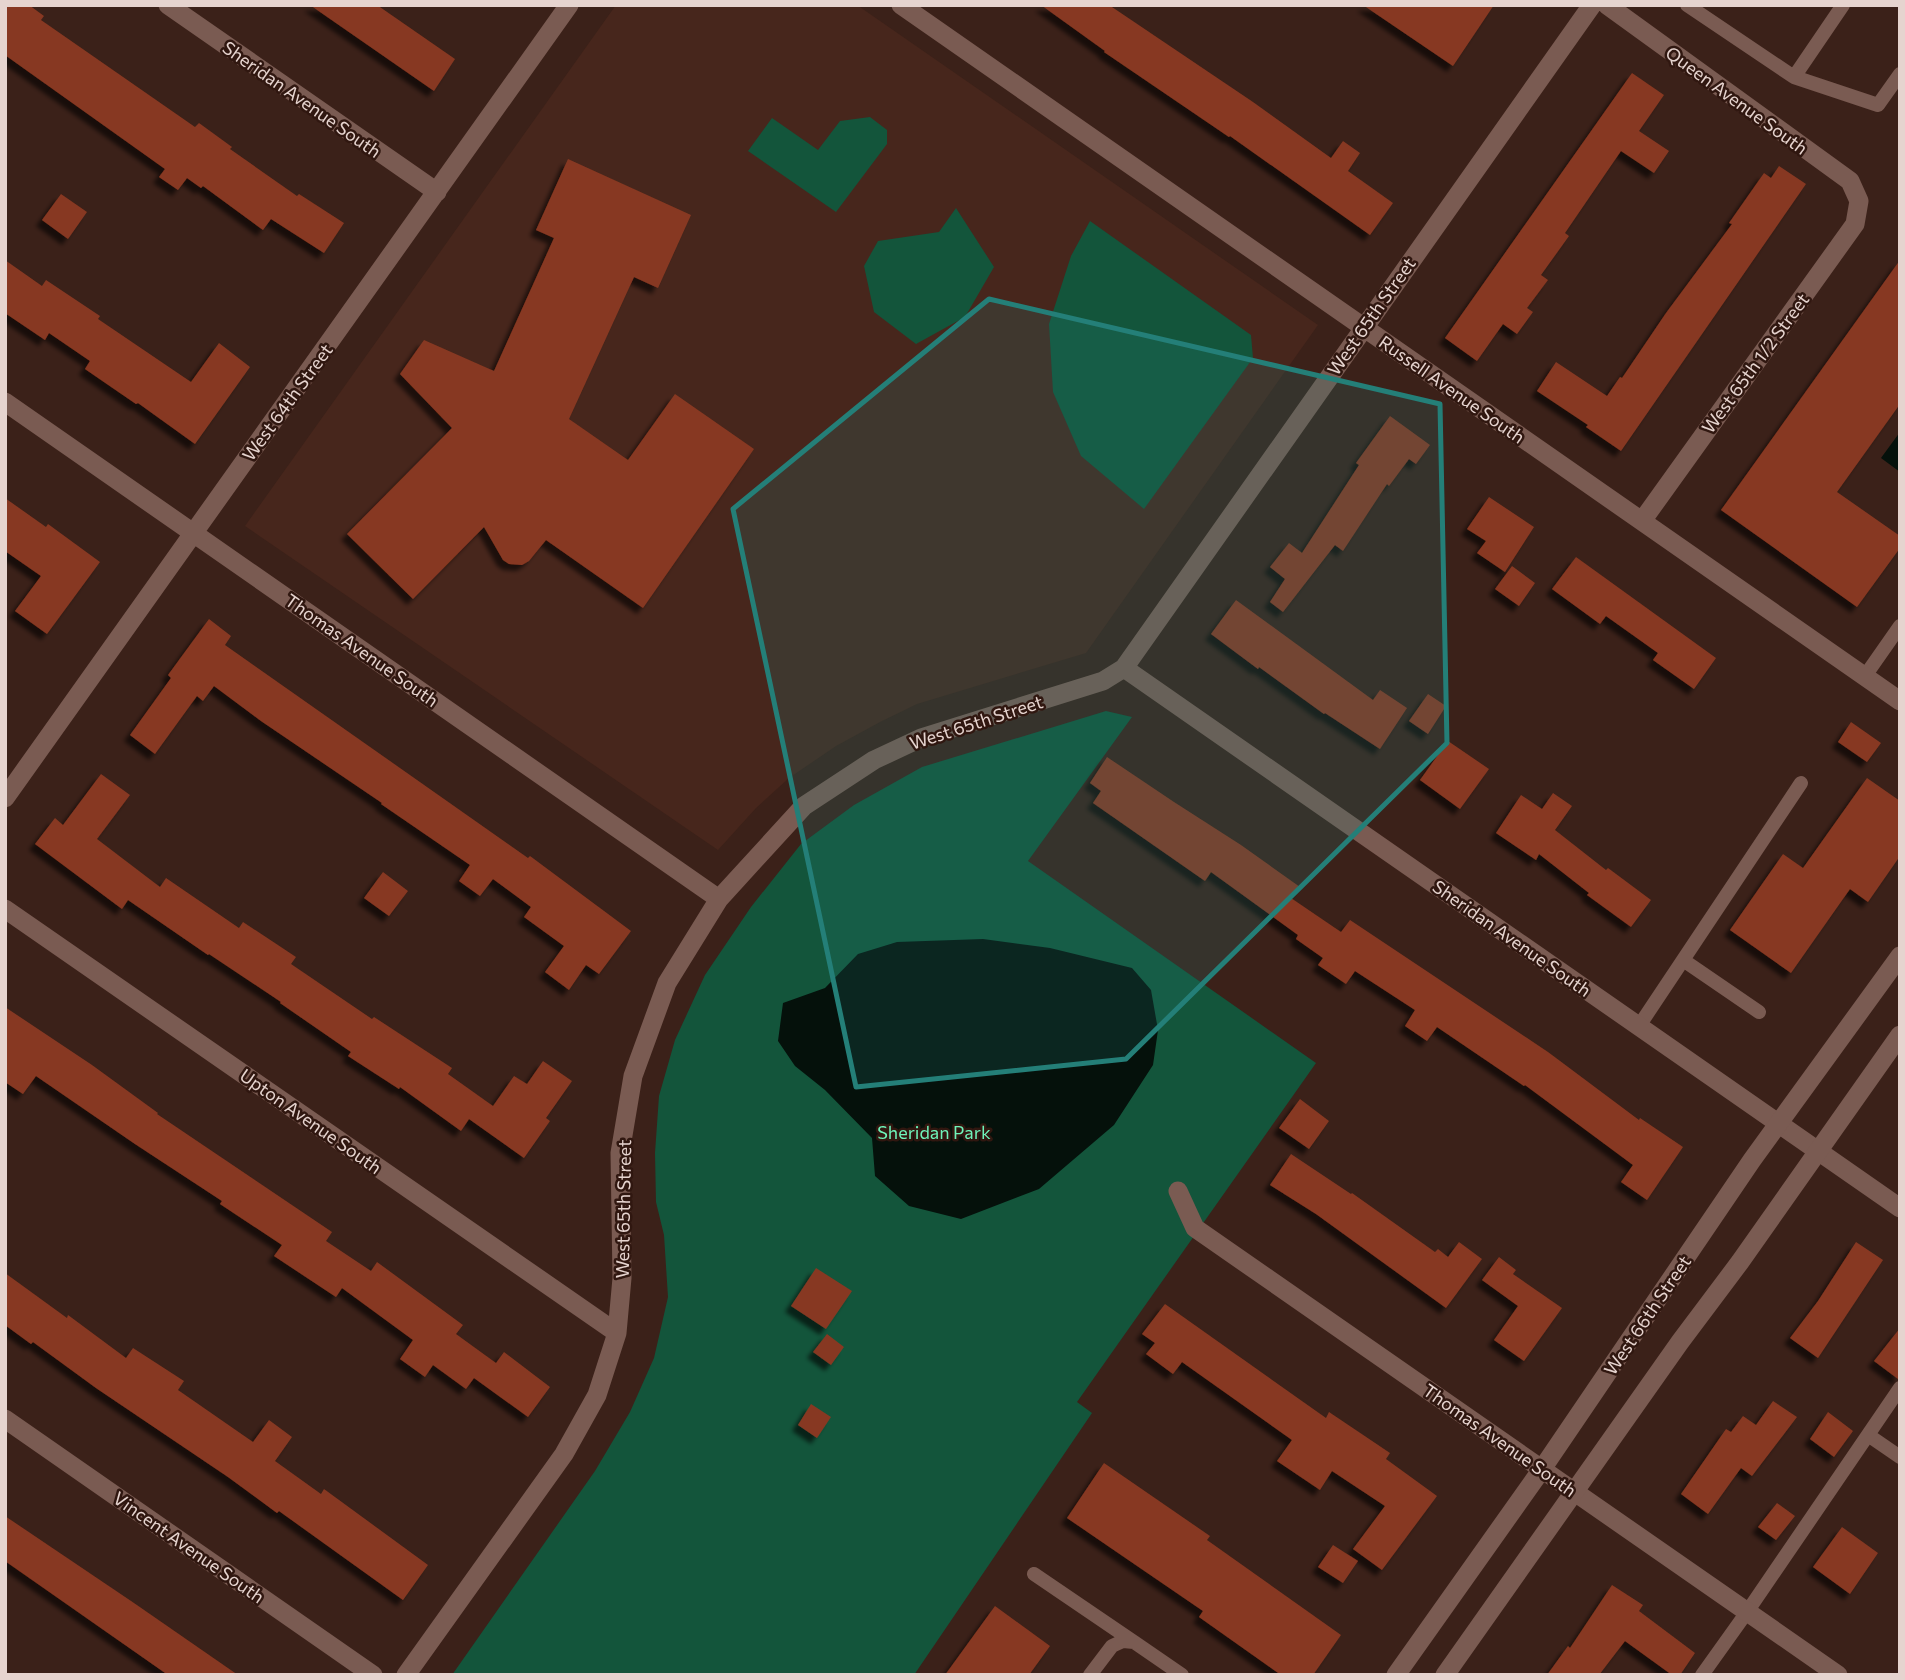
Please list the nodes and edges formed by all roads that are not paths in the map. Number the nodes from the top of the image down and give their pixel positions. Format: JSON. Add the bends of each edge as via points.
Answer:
{"nodes":[{"id":1,"x":168,"y":5,"type":"edge"},
{"id":2,"x":569,"y":5,"type":"edge"},
{"id":3,"x":901,"y":5,"type":"edge"},
{"id":4,"x":1592,"y":5,"type":"edge"},
{"id":5,"x":1607,"y":5,"type":"edge"},
{"id":6,"x":1687,"y":5,"type":"edge"},
{"id":7,"x":1843,"y":5,"type":"edge"},
{"id":8,"x":1900,"y":74,"type":"edge"},
{"id":9,"x":1794,"y":77,"type":"junction"},
{"id":10,"x":437,"y":192,"type":"junction"},
{"id":11,"x":1859,"y":201,"type":"joint"},
{"id":12,"x":1363,"y":327,"type":"junction"},
{"id":13,"x":5,"y":402,"type":"edge"},
{"id":14,"x":1642,"y":521,"type":"junction"},
{"id":15,"x":194,"y":533,"type":"junction"},
{"id":16,"x":1900,"y":625,"type":"edge"},
{"id":17,"x":1124,"y":668,"type":"junction"},
{"id":18,"x":1865,"y":676,"type":"junction"},
{"id":19,"x":1900,"y":701,"type":"edge"},
{"id":20,"x":1801,"y":783,"type":"dead end"},
{"id":21,"x":5,"y":798,"type":"edge"},
{"id":22,"x":719,"y":898,"type":"junction"},
{"id":23,"x":5,"y":909,"type":"edge"},
{"id":24,"x":1900,"y":956,"type":"edge"},
{"id":25,"x":1683,"y":960,"type":"junction"},
{"id":26,"x":1759,"y":1012,"type":"dead end"},
{"id":27,"x":1639,"y":1026,"type":"junction"},
{"id":28,"x":1900,"y":1034,"type":"edge"},
{"id":29,"x":1778,"y":1124,"type":"junction"},
{"id":30,"x":1818,"y":1151,"type":"junction"},
{"id":31,"x":1178,"y":1191,"type":"dead end"},
{"id":32,"x":1900,"y":1208,"type":"edge"},
{"id":33,"x":617,"y":1333,"type":"junction"},
{"id":34,"x":1900,"y":1388,"type":"edge"},
{"id":35,"x":5,"y":1419,"type":"edge"},
{"id":36,"x":1868,"y":1435,"type":"junction"},
{"id":37,"x":1900,"y":1457,"type":"edge"},
{"id":38,"x":1542,"y":1469,"type":"junction"},
{"id":39,"x":1574,"y":1492,"type":"junction"},
{"id":40,"x":1034,"y":1574,"type":"dead end"},
{"id":41,"x":1747,"y":1612,"type":"junction"},
{"id":42,"x":1134,"y":1642,"type":"junction"},
{"id":43,"x":373,"y":1675,"type":"edge"},
{"id":44,"x":407,"y":1675,"type":"edge"},
{"id":45,"x":1090,"y":1675,"type":"edge"},
{"id":46,"x":1182,"y":1675,"type":"edge"},
{"id":47,"x":1396,"y":1675,"type":"edge"},
{"id":48,"x":1445,"y":1675,"type":"edge"},
{"id":49,"x":1702,"y":1675,"type":"edge"},
{"id":50,"x":1838,"y":1675,"type":"edge"}],
"edges":[{"from":1,"to":10,"type":"street","name":"Sheridan Avenue South"},
{"from":2,"to":10,"type":"street","name":"West 64th Street"},
{"from":3,"to":12,"type":"street","name":"Russell Avenue South"},
{"from":4,"to":12,"type":"street","name":"West 65th Street"},
{"from":5,"to":11,"type":"street","name":"Queen Avenue South","via":[[1850,181]]},
{"from":6,"to":9,"type":"lane"},
{"from":7,"to":9,"type":"lane"},
{"from":8,"to":9,"type":"lane","via":[[1878,105]]},
{"from":10,"to":15,"type":"street","name":"West 64th Street"},
{"from":11,"to":14,"type":"street","name":"West 65th 1/2 Street","via":[[1855,224]]},
{"from":12,"to":14,"type":"street","name":"Russell Avenue South"},
{"from":12,"to":17,"type":"street","name":"West 65th Street"},
{"from":13,"to":15,"type":"street","name":"Thomas Avenue South"},
{"from":14,"to":18,"type":"street","name":"Russell Avenue South"},
{"from":15,"to":21,"type":"street","name":"West 64th Street"},
{"from":15,"to":22,"type":"street","name":"Thomas Avenue South"},
{"from":16,"to":18,"type":"lane"},
{"from":17,"to":22,"type":"street","name":"West 65th Street","via":[[1103,681],[921,738],[874,760],[804,806]]},
{"from":17,"to":27,"type":"street","name":"Sheridan Avenue South"},
{"from":18,"to":19,"type":"street","name":"Russell Avenue South"},
{"from":20,"to":25,"type":"lane"},
{"from":22,"to":33,"type":"street","name":"West 65th Street","via":[[667,982],[633,1076],[620,1153],[622,1278]]},
{"from":23,"to":33,"type":"street","name":"Upton Avenue South"},
{"from":24,"to":29,"type":"street","name":"West 66th Street"},
{"from":25,"to":26,"type":"lane"},
{"from":25,"to":27,"type":"lane"},
{"from":27,"to":29,"type":"street","name":"Sheridan Avenue South"},
{"from":28,"to":30,"type":"street"},
{"from":29,"to":30,"type":"street","name":"Sheridan Avenue South"},
{"from":29,"to":38,"type":"street","name":"West 66th Street"},
{"from":30,"to":32,"type":"street","name":"Sheridan Avenue South"},
{"from":30,"to":39,"type":"street"},
{"from":31,"to":38,"type":"street","name":"Thomas Avenue South","via":[[1195,1228]]},
{"from":33,"to":44,"type":"street","name":"West 65th Street","via":[[597,1395],[564,1454]]},
{"from":34,"to":36,"type":"lane"},
{"from":35,"to":43,"type":"street","name":"Vincent Avenue South"},
{"from":36,"to":37,"type":"lane"},
{"from":36,"to":41,"type":"lane"},
{"from":38,"to":39,"type":"street","name":"Thomas Avenue South"},
{"from":38,"to":47,"type":"street","name":"West 66th Street"},
{"from":39,"to":41,"type":"street","name":"Thomas Avenue South"},
{"from":39,"to":48,"type":"street"},
{"from":40,"to":42,"type":"lane"},
{"from":41,"to":49,"type":"lane"},
{"from":41,"to":50,"type":"street","name":"Thomas Avenue South"},
{"from":42,"to":45,"type":"lane","via":[[1112,1646]]},
{"from":42,"to":46,"type":"lane"}]}
